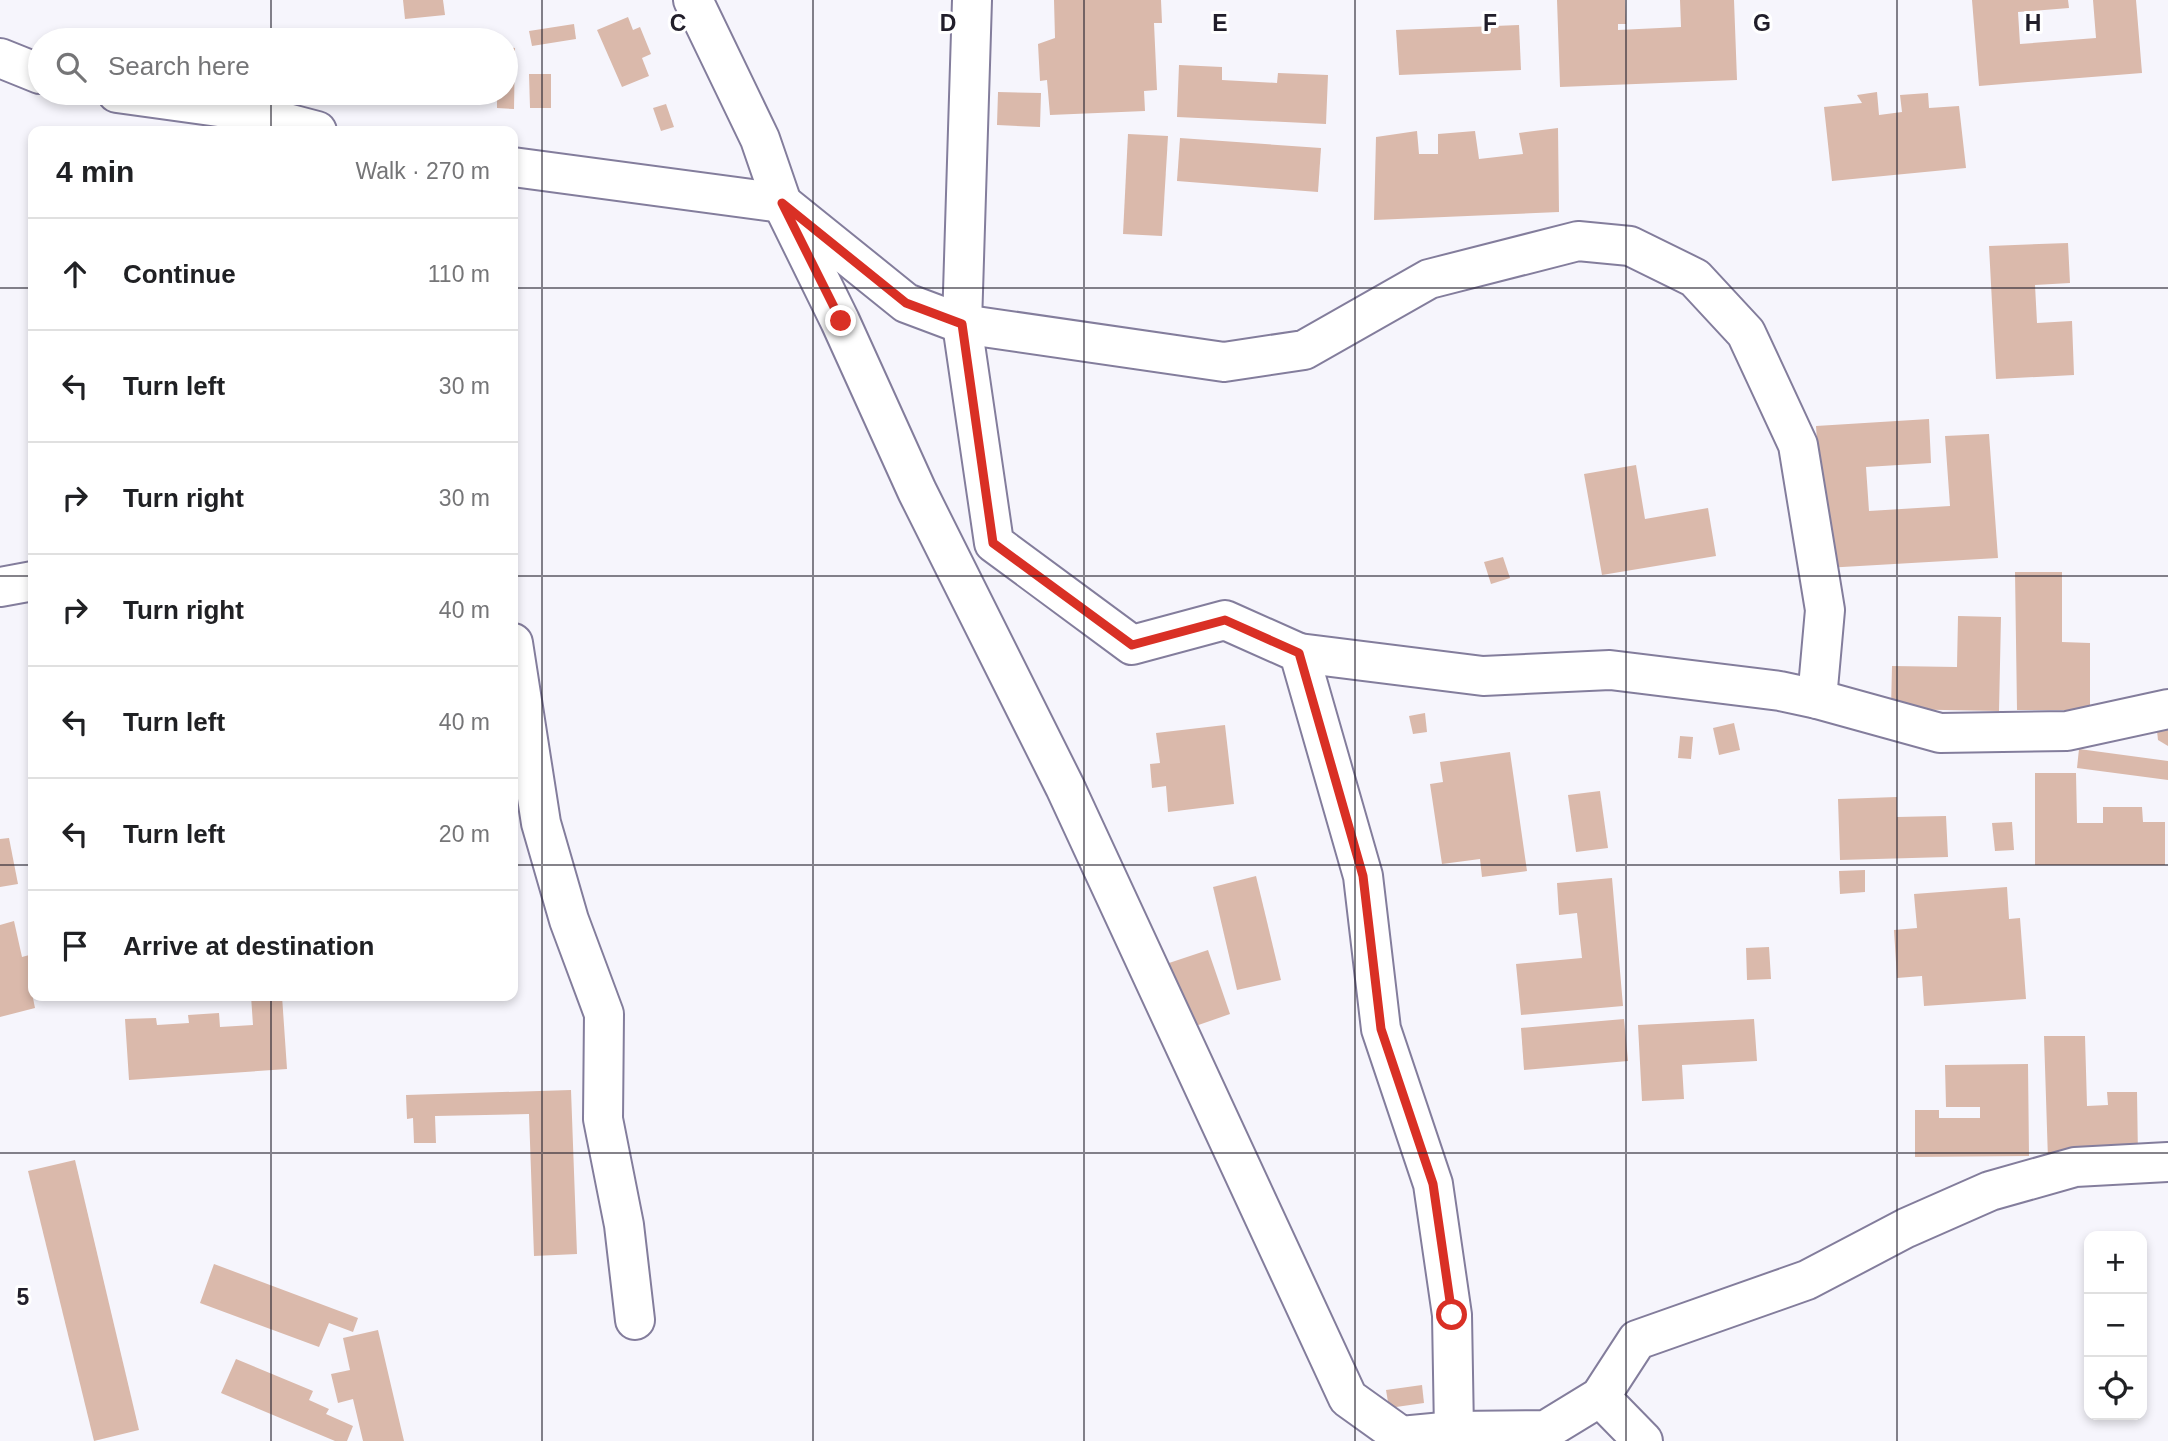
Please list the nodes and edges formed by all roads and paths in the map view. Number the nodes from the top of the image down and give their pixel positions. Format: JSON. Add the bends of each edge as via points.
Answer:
{"nodes":[{"id":1,"x":694,"y":0,"type":"edge"},
{"id":2,"x":972,"y":0,"type":"edge"},
{"id":3,"x":0,"y":58,"type":"edge"},
{"id":4,"x":28,"y":69,"type":"edge"},
{"id":5,"x":199,"y":105,"type":"edge"},
{"id":6,"x":297,"y":126,"type":"edge"},
{"id":7,"x":518,"y":168,"type":"edge"},
{"id":8,"x":782,"y":203,"type":"junction"},
{"id":9,"x":962,"y":324,"type":"junction"},
{"id":10,"x":28,"y":582,"type":"edge"},
{"id":11,"x":0,"y":587,"type":"edge"},
{"id":12,"x":1299,"y":653,"type":"junction"},
{"id":13,"x":518,"y":675,"type":"edge"},
{"id":14,"x":1817,"y":699,"type":"junction"},
{"id":15,"x":2168,"y":709,"type":"edge"},
{"id":16,"x":2168,"y":1163,"type":"edge"},
{"id":17,"x":635,"y":1320,"type":"dead end"},
{"id":18,"x":1600,"y":1397,"type":"junction"},
{"id":19,"x":1454,"y":1431,"type":"junction"},
{"id":20,"x":1643,"y":1441,"type":"edge"}],
"edges":[{"from":1,"to":8,"type":"street","via":[[760,139]]},
{"from":2,"to":9,"type":"street"},
{"from":3,"to":4,"type":"street"},
{"from":5,"to":6,"type":"street"},
{"from":7,"to":8,"type":"street"},
{"from":8,"to":9,"type":"street","via":[[906,303]]},
{"from":8,"to":19,"type":"street","via":[[917,491],[1065,787],[1348,1398],[1401,1436]]},
{"from":9,"to":12,"type":"street","via":[[993,543],[1132,645],[1225,620]]},
{"from":9,"to":14,"type":"street","via":[[1224,362],[1304,350],[1429,279],[1578,241],[1630,246],[1695,278],[1746,332],[1798,445],[1825,610]]},
{"from":10,"to":11,"type":"street"},
{"from":12,"to":14,"type":"street","via":[[1483,676],[1610,670]]},
{"from":12,"to":19,"type":"street","via":[[1363,876],[1381,1029],[1433,1184],[1452,1315]]},
{"from":13,"to":17,"type":"street","via":[[541,823],[569,920],[604,1014],[603,1119],[624,1225]]},
{"from":14,"to":15,"type":"street","via":[[1940,733],[2067,731]]},
{"from":16,"to":18,"type":"street","via":[[2075,1167],[1990,1191],[1807,1280],[1637,1340]]},
{"from":18,"to":19,"type":"street","via":[[1546,1430]]},
{"from":18,"to":20,"type":"street"}]}
